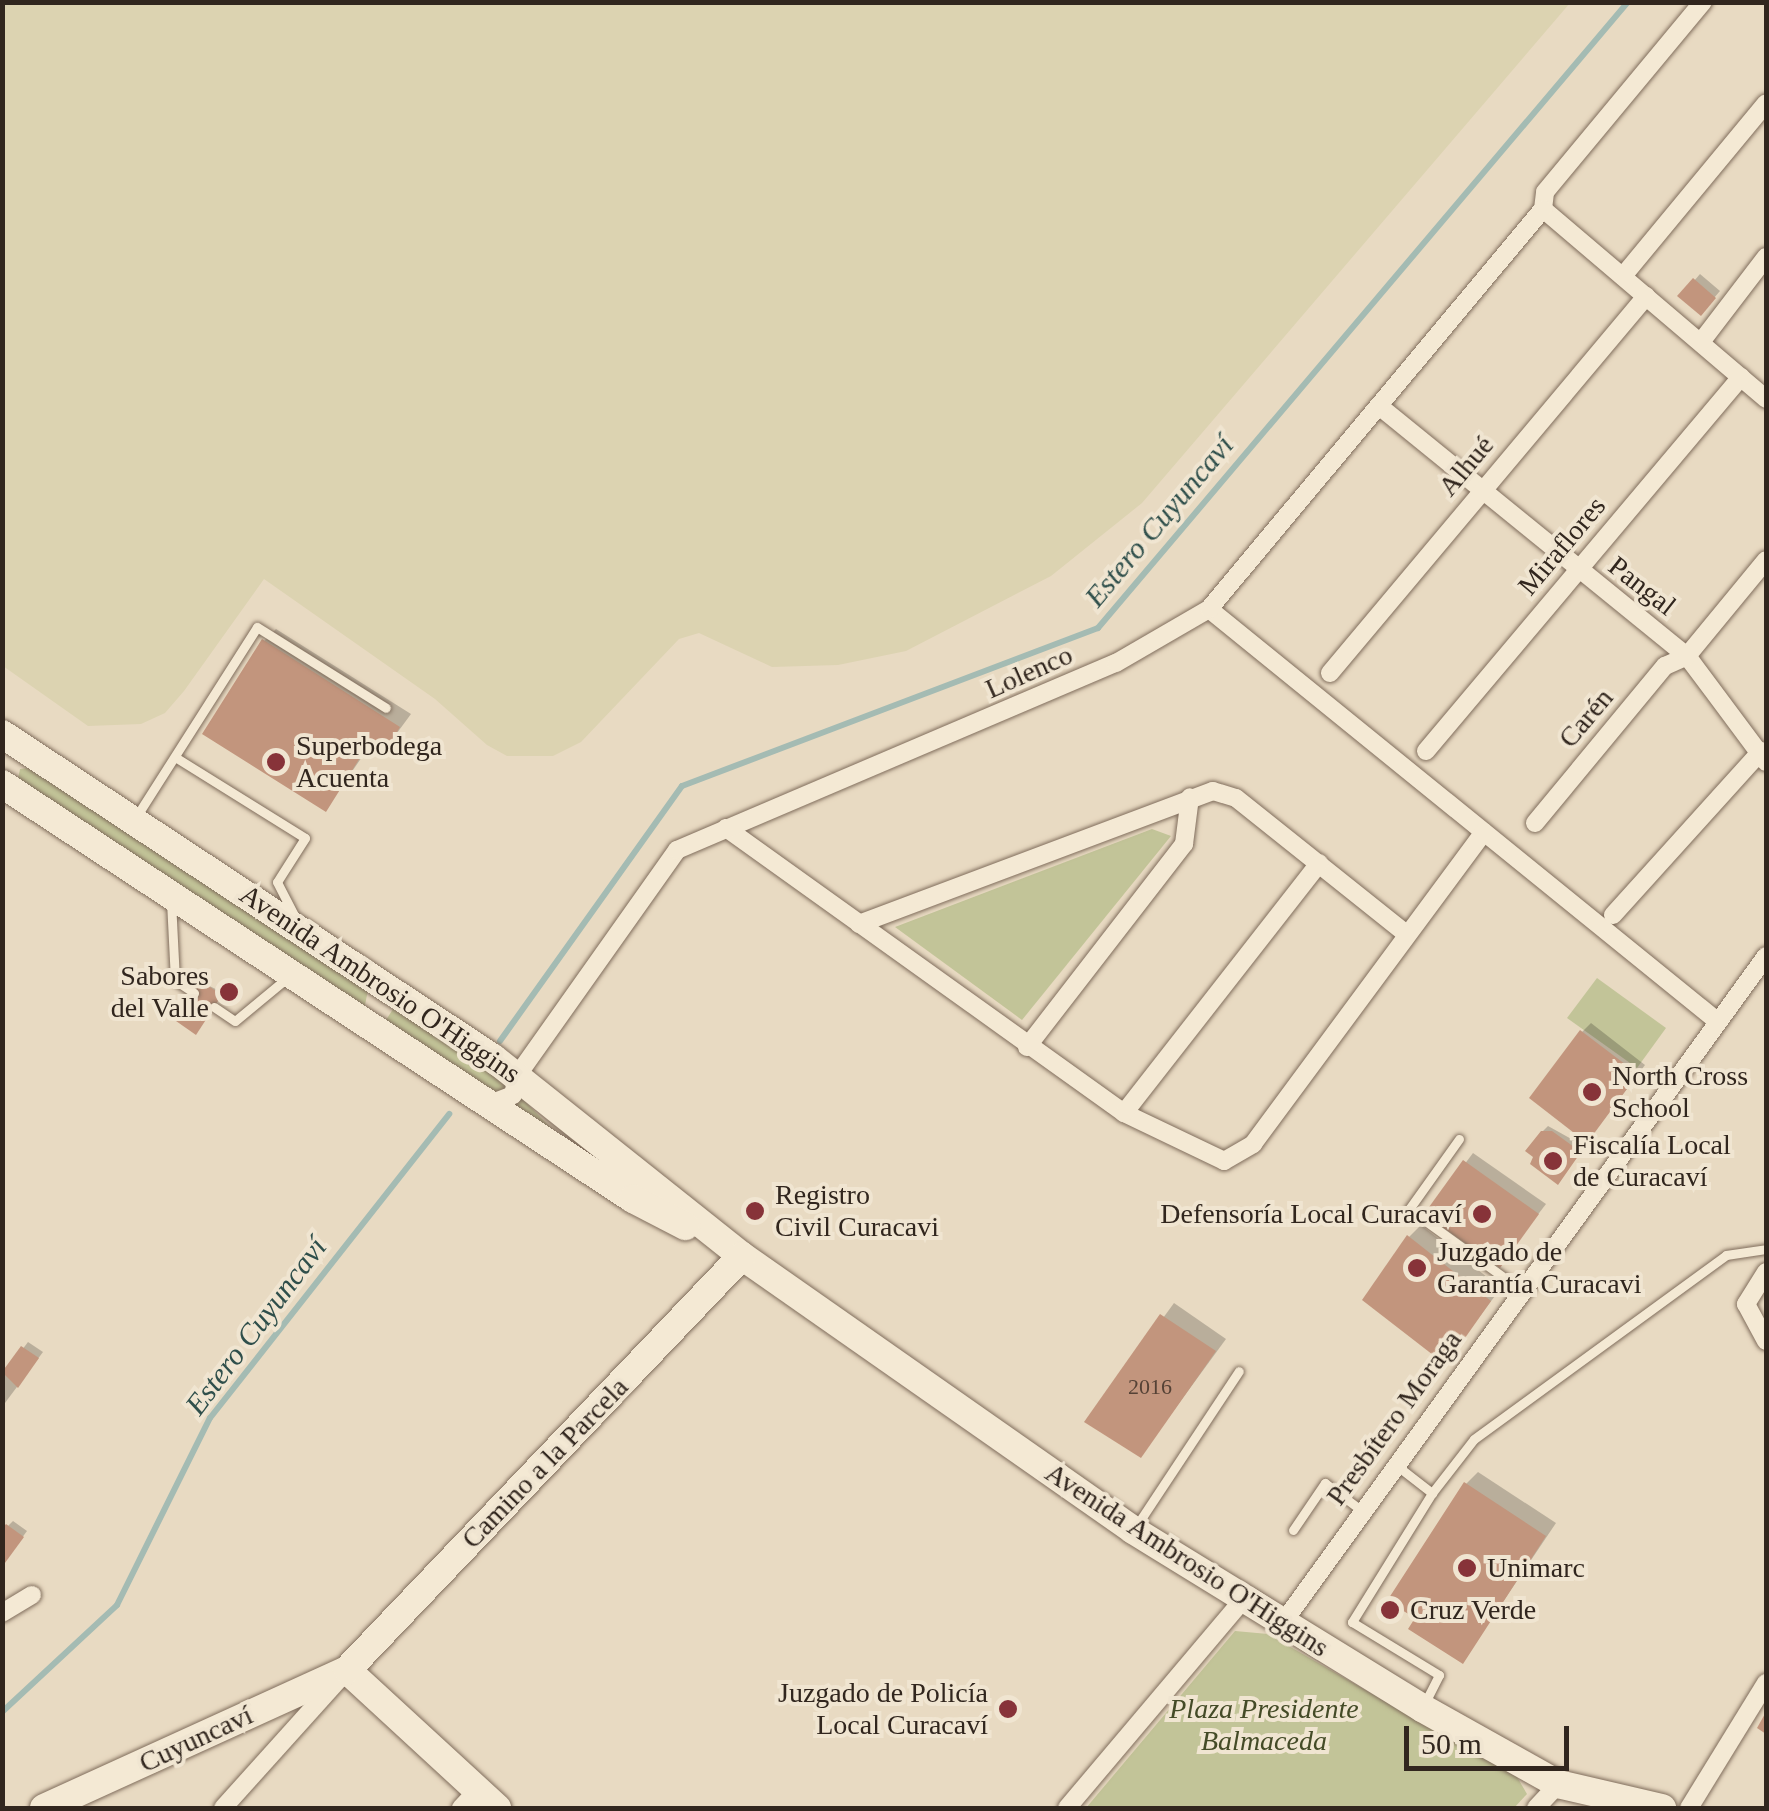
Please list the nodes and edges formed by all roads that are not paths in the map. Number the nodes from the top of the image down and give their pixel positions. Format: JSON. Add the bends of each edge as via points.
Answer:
{"nodes":[{"id":1,"x":1702,"y":2,"type":"edge"},
{"id":2,"x":1766,"y":103,"type":"edge"},
{"id":3,"x":1544,"y":210,"type":"junction"},
{"id":4,"x":1766,"y":258,"type":"edge"},
{"id":5,"x":1623,"y":276,"type":"junction"},
{"id":6,"x":1646,"y":296,"type":"junction"},
{"id":7,"x":1700,"y":342,"type":"junction"},
{"id":8,"x":1741,"y":378,"type":"junction"},
{"id":9,"x":1766,"y":398,"type":"edge"},
{"id":10,"x":1380,"y":406,"type":"junction"},
{"id":11,"x":1481,"y":491,"type":"junction"},
{"id":12,"x":1766,"y":560,"type":"edge"},
{"id":13,"x":1576,"y":571,"type":"junction"},
{"id":14,"x":1208,"y":609,"type":"junction"},
{"id":15,"x":1687,"y":656,"type":"junction"},
{"id":16,"x":1330,"y":673,"type":"dead end"},
{"id":17,"x":386,"y":708,"type":"dead end"},
{"id":18,"x":9,"y":745,"type":"edge"},
{"id":19,"x":1426,"y":751,"type":"dead end"},
{"id":20,"x":1764,"y":757,"type":"edge"},
{"id":21,"x":174,"y":758,"type":"junction"},
{"id":22,"x":2,"y":784,"type":"edge"},
{"id":23,"x":1190,"y":798,"type":"junction"},
{"id":24,"x":134,"y":820,"type":"junction"},
{"id":25,"x":1535,"y":823,"type":"dead end"},
{"id":26,"x":726,"y":828,"type":"junction"},
{"id":27,"x":1484,"y":832,"type":"junction"},
{"id":28,"x":1318,"y":863,"type":"junction"},
{"id":29,"x":171,"y":893,"type":"junction"},
{"id":30,"x":1613,"y":915,"type":"dead end"},
{"id":31,"x":858,"y":924,"type":"junction"},
{"id":32,"x":302,"y":930,"type":"junction"},
{"id":33,"x":1405,"y":933,"type":"junction"},
{"id":34,"x":1766,"y":956,"type":"edge"},
{"id":35,"x":294,"y":972,"type":"junction"},
{"id":36,"x":194,"y":993,"type":"dead end"},
{"id":37,"x":214,"y":1007,"type":"dead end"},
{"id":38,"x":1717,"y":1021,"type":"junction"},
{"id":39,"x":1027,"y":1047,"type":"junction"},
{"id":40,"x":517,"y":1076,"type":"junction"},
{"id":41,"x":494,"y":1102,"type":"junction"},
{"id":42,"x":1124,"y":1114,"type":"junction"},
{"id":43,"x":1459,"y":1139,"type":"dead end"},
{"id":44,"x":1766,"y":1248,"type":"edge"},
{"id":45,"x":742,"y":1256,"type":"junction"},
{"id":46,"x":1766,"y":1272,"type":"edge"},
{"id":47,"x":1520,"y":1289,"type":"junction"},
{"id":48,"x":1766,"y":1341,"type":"edge"},
{"id":49,"x":1238,"y":1372,"type":"dead end"},
{"id":50,"x":1394,"y":1463,"type":"junction"},
{"id":51,"x":1432,"y":1493,"type":"junction"},
{"id":52,"x":1361,"y":1510,"type":"junction"},
{"id":53,"x":1133,"y":1530,"type":"junction"},
{"id":54,"x":1293,"y":1530,"type":"dead end"},
{"id":55,"x":32,"y":1594,"type":"dead end"},
{"id":56,"x":1242,"y":1600,"type":"junction"},
{"id":57,"x":2,"y":1614,"type":"edge"},
{"id":58,"x":1282,"y":1624,"type":"junction"},
{"id":59,"x":347,"y":1670,"type":"junction"},
{"id":60,"x":1766,"y":1683,"type":"edge"},
{"id":61,"x":1422,"y":1708,"type":"junction"},
{"id":62,"x":1558,"y":1784,"type":"junction"},
{"id":63,"x":478,"y":1803,"type":"edge"},
{"id":64,"x":44,"y":1808,"type":"edge"},
{"id":65,"x":223,"y":1808,"type":"edge"},
{"id":66,"x":1066,"y":1808,"type":"edge"},
{"id":67,"x":1536,"y":1808,"type":"edge"},
{"id":68,"x":1662,"y":1808,"type":"edge"},
{"id":69,"x":1689,"y":1808,"type":"edge"}],
"edges":[{"from":1,"to":3,"type":"street","name":"Lolenco","via":[[1545,192]]},
{"from":2,"to":5,"type":"street"},
{"from":3,"to":5,"type":"street"},
{"from":3,"to":10,"type":"street","name":"Lolenco"},
{"from":4,"to":7,"type":"street"},
{"from":5,"to":6,"type":"street"},
{"from":6,"to":7,"type":"street"},
{"from":6,"to":11,"type":"street","name":"Alhué"},
{"from":7,"to":8,"type":"street"},
{"from":8,"to":9,"type":"street"},
{"from":8,"to":13,"type":"street","name":"Miraflores"},
{"from":10,"to":11,"type":"street","name":"Pangal"},
{"from":10,"to":14,"type":"street","name":"Lolenco"},
{"from":11,"to":13,"type":"street","name":"Pangal"},
{"from":11,"to":16,"type":"street","name":"Alhué"},
{"from":12,"to":15,"type":"street"},
{"from":13,"to":15,"type":"street","name":"Pangal"},
{"from":13,"to":19,"type":"street","name":"Miraflores"},
{"from":14,"to":26,"type":"street","name":"Lolenco","via":[[1099,671]]},
{"from":14,"to":27,"type":"street"},
{"from":15,"to":20,"type":"street"},
{"from":15,"to":25,"type":"street","name":"Carén","via":[[1665,666]]},
{"from":17,"to":21,"type":"lane","via":[[258,627]]},
{"from":18,"to":24,"type":"main road","name":"Avenida Ambrosio O'Higgins"},
{"from":20,"to":30,"type":"street"},
{"from":21,"to":24,"type":"lane"},
{"from":21,"to":32,"type":"lane","via":[[306,838],[277,882]]},
{"from":22,"to":29,"type":"main road","name":"Avenida Ambrosio O'Higgins"},
{"from":23,"to":28,"type":"street","via":[[1228,794]]},
{"from":23,"to":31,"type":"street"},
{"from":23,"to":39,"type":"street","via":[[1184,844]]},
{"from":24,"to":32,"type":"main road","name":"Avenida Ambrosio O'Higgins"},
{"from":26,"to":31,"type":"street"},
{"from":26,"to":40,"type":"street","name":"Lolenco","via":[[666,859]]},
{"from":27,"to":33,"type":"street"},
{"from":27,"to":38,"type":"street"},
{"from":28,"to":33,"type":"street"},
{"from":28,"to":42,"type":"street"},
{"from":29,"to":35,"type":"main road","name":"Avenida Ambrosio O'Higgins"},
{"from":29,"to":36,"type":"lane","via":[[175,980]]},
{"from":31,"to":39,"type":"street"},
{"from":32,"to":40,"type":"main road","name":"Avenida Ambrosio O'Higgins"},
{"from":33,"to":42,"type":"street","via":[[1243,1155],[1210,1158]]},
{"from":34,"to":38,"type":"street","name":"Presbítero Moraga"},
{"from":35,"to":37,"type":"lane","via":[[235,1021]]},
{"from":35,"to":41,"type":"main road","name":"Avenida Ambrosio O'Higgins"},
{"from":38,"to":47,"type":"street","name":"Presbítero Moraga"},
{"from":39,"to":42,"type":"street"},
{"from":40,"to":41,"type":"street","name":"Lolenco","via":[[513,1095]]},
{"from":40,"to":45,"type":"main road","name":"Avenida Ambrosio O'Higgins"},
{"from":41,"to":45,"type":"main road","name":"Avenida Ambrosio O'Higgins","via":[[633,1199]]},
{"from":43,"to":47,"type":"lane","via":[[1409,1208]]},
{"from":44,"to":51,"type":"lane","via":[[1726,1255],[1474,1438]]},
{"from":45,"to":53,"type":"main road","name":"Avenida Ambrosio O'Higgins"},
{"from":45,"to":59,"type":"main road","name":"Camino a la Parcela"},
{"from":46,"to":48,"type":"street","via":[[1746,1304]]},
{"from":47,"to":50,"type":"street","name":"Presbítero Moraga"},
{"from":49,"to":53,"type":"lane"},
{"from":50,"to":51,"type":"lane"},
{"from":50,"to":52,"type":"street","name":"Presbítero Moraga"},
{"from":51,"to":61,"type":"lane","via":[[1352,1622],[1439,1675]]},
{"from":52,"to":54,"type":"lane","via":[[1325,1483]]},
{"from":52,"to":58,"type":"street","name":"Presbítero Moraga"},
{"from":53,"to":56,"type":"main road","name":"Avenida Ambrosio O'Higgins"},
{"from":55,"to":57,"type":"street"},
{"from":56,"to":58,"type":"main road","name":"Avenida Ambrosio O'Higgins"},
{"from":56,"to":66,"type":"street"},
{"from":58,"to":61,"type":"main road","name":"Avenida Ambrosio O'Higgins"},
{"from":59,"to":63,"type":"main road"},
{"from":59,"to":64,"type":"main road","name":"Cuyuncaví"},
{"from":59,"to":65,"type":"street"},
{"from":60,"to":69,"type":"street"},
{"from":61,"to":62,"type":"main road","name":"Avenida Ambrosio O'Higgins"},
{"from":62,"to":67,"type":"street"},
{"from":62,"to":68,"type":"main road","name":"Avenida Ambrosio O'Higgins"}]}
